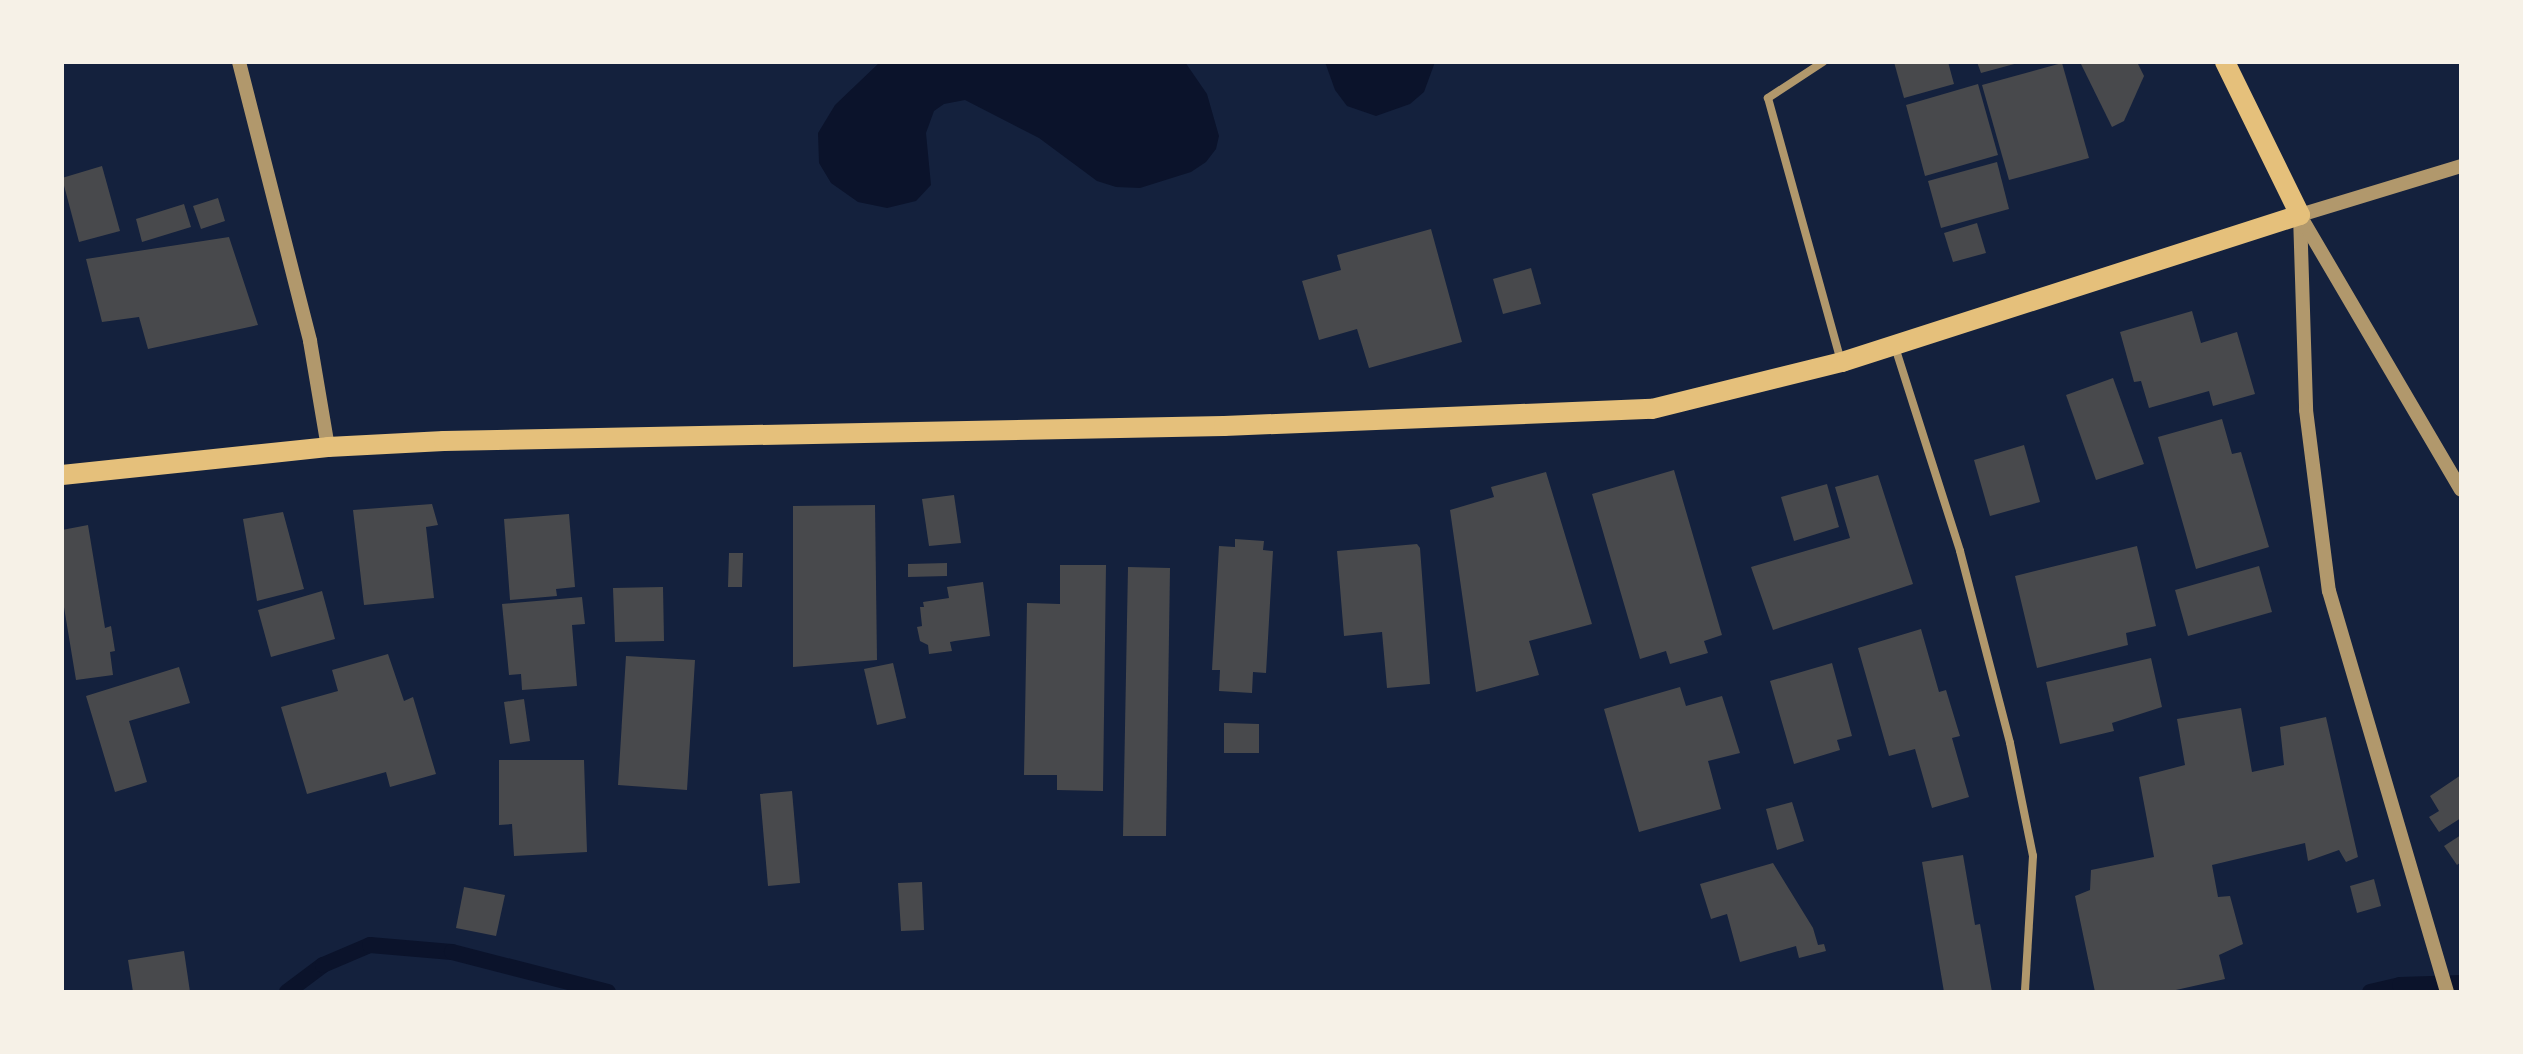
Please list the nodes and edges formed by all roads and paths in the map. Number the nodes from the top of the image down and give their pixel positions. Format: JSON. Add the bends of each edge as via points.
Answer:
{"nodes":[{"id":1,"x":239,"y":62,"type":"edge"},
{"id":2,"x":1823,"y":62,"type":"edge"},
{"id":3,"x":2225,"y":62,"type":"edge"},
{"id":4,"x":2461,"y":166,"type":"edge"},
{"id":5,"x":2300,"y":215,"type":"junction"},
{"id":6,"x":1894,"y":346,"type":"junction"},
{"id":7,"x":1842,"y":362,"type":"junction"},
{"id":8,"x":328,"y":447,"type":"junction"},
{"id":9,"x":62,"y":475,"type":"edge"},
{"id":10,"x":2461,"y":490,"type":"edge"},
{"id":11,"x":2025,"y":992,"type":"edge"},
{"id":12,"x":2447,"y":992,"type":"edge"}],
"edges":[{"from":1,"to":8,"type":"street","via":[[310,341]]},
{"from":2,"to":7,"type":"street","via":[[1768,98]]},
{"from":3,"to":5,"type":"main road"},
{"from":4,"to":5,"type":"street"},
{"from":5,"to":6,"type":"main road"},
{"from":5,"to":10,"type":"street"},
{"from":5,"to":12,"type":"street","via":[[2306,410],[2329,591]]},
{"from":6,"to":7,"type":"main road"},
{"from":6,"to":11,"type":"street","via":[[1960,551],[2033,856]]},
{"from":7,"to":8,"type":"main road","via":[[1652,409],[1550,415]]},
{"from":8,"to":9,"type":"main road"}]}
